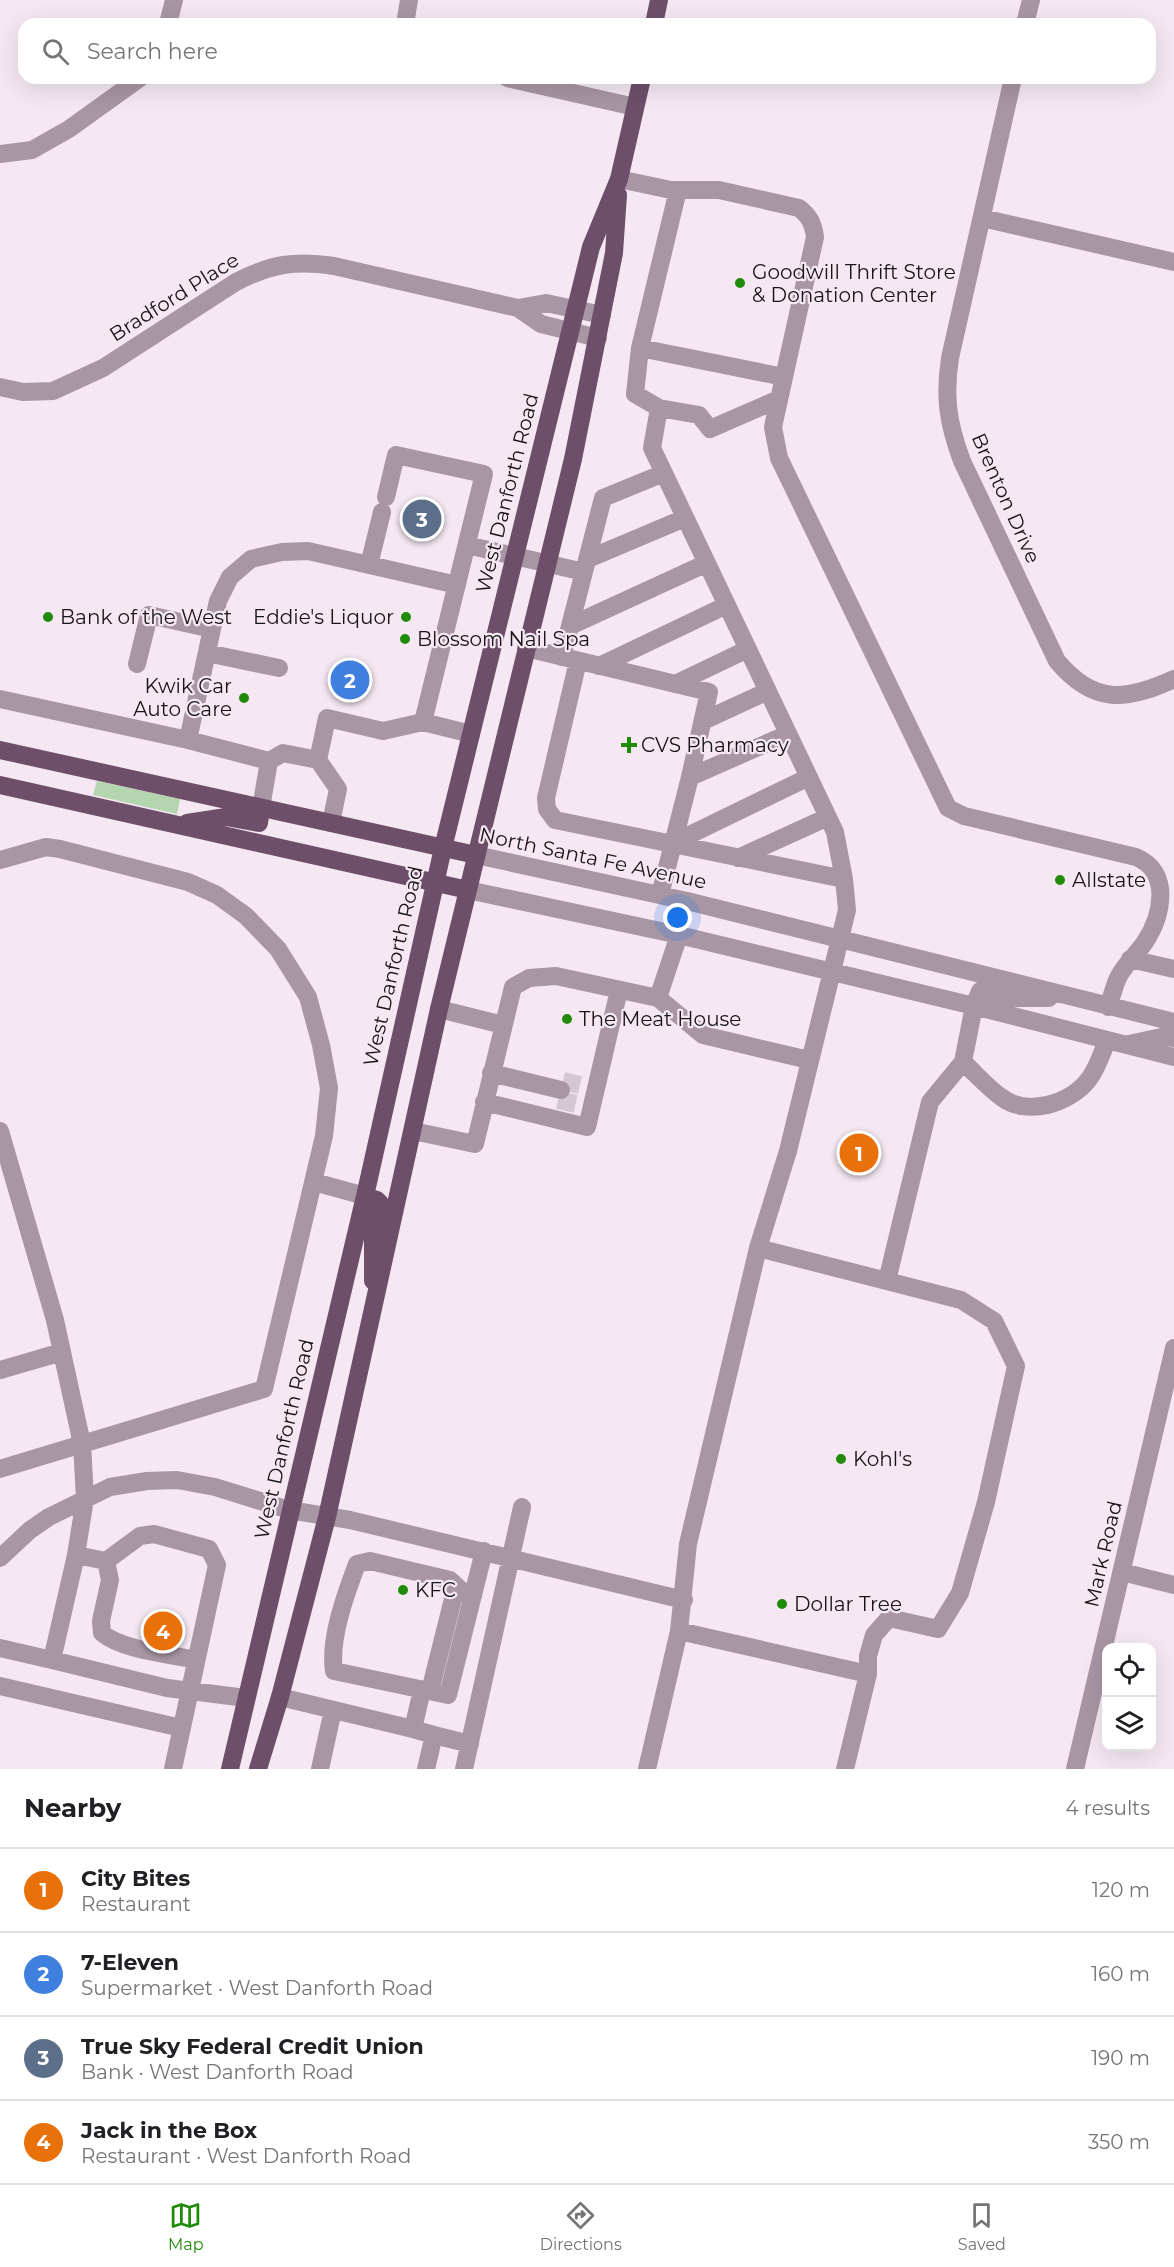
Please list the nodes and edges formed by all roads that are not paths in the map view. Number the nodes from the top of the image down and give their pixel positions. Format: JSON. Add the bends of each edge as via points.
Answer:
{"nodes":[{"id":1,"x":174,"y":0,"type":"edge"},
{"id":2,"x":409,"y":0,"type":"edge"},
{"id":3,"x":659,"y":0,"type":"edge"},
{"id":4,"x":1031,"y":0,"type":"edge"},
{"id":5,"x":170,"y":18,"type":"edge"},
{"id":6,"x":406,"y":18,"type":"edge"},
{"id":7,"x":655,"y":18,"type":"edge"},
{"id":8,"x":1026,"y":18,"type":"edge"},
{"id":9,"x":132,"y":84,"type":"edge"},
{"id":10,"x":533,"y":84,"type":"edge"},
{"id":11,"x":641,"y":84,"type":"edge"},
{"id":12,"x":1012,"y":84,"type":"edge"},
{"id":13,"x":635,"y":107,"type":"junction"},
{"id":14,"x":0,"y":154,"type":"edge"},
{"id":15,"x":619,"y":179,"type":"junction"},
{"id":16,"x":678,"y":190,"type":"junction"},
{"id":17,"x":982,"y":218,"type":"junction"},
{"id":18,"x":1174,"y":262,"type":"edge"},
{"id":19,"x":518,"y":308,"type":"junction"},
{"id":20,"x":576,"y":309,"type":"junction"},
{"id":21,"x":602,"y":315,"type":"junction"},
{"id":22,"x":570,"y":332,"type":"junction"},
{"id":23,"x":598,"y":338,"type":"junction"},
{"id":24,"x":640,"y":348,"type":"junction"},
{"id":25,"x":784,"y":377,"type":"junction"},
{"id":26,"x":0,"y":387,"type":"edge"},
{"id":27,"x":779,"y":399,"type":"junction"},
{"id":28,"x":659,"y":408,"type":"junction"},
{"id":29,"x":664,"y":472,"type":"junction"},
{"id":30,"x":685,"y":518,"type":"junction"},
{"id":31,"x":467,"y":545,"type":"junction"},
{"id":32,"x":515,"y":556,"type":"junction"},
{"id":33,"x":707,"y":563,"type":"junction"},
{"id":34,"x":548,"y":564,"type":"junction"},
{"id":35,"x":369,"y":565,"type":"junction"},
{"id":36,"x":586,"y":566,"type":"junction"},
{"id":37,"x":457,"y":585,"type":"junction"},
{"id":38,"x":727,"y":605,"type":"junction"},
{"id":39,"x":570,"y":626,"type":"junction"},
{"id":40,"x":212,"y":629,"type":"junction"},
{"id":41,"x":526,"y":648,"type":"junction"},
{"id":42,"x":748,"y":649,"type":"junction"},
{"id":43,"x":207,"y":653,"type":"junction"},
{"id":44,"x":570,"y":659,"type":"junction"},
{"id":45,"x":137,"y":664,"type":"dead end"},
{"id":46,"x":599,"y":666,"type":"junction"},
{"id":47,"x":279,"y":668,"type":"dead end"},
{"id":48,"x":1174,"y":679,"type":"edge"},
{"id":49,"x":675,"y":684,"type":"junction"},
{"id":50,"x":768,"y":691,"type":"junction"},
{"id":51,"x":0,"y":699,"type":"edge"},
{"id":52,"x":703,"y":721,"type":"junction"},
{"id":53,"x":423,"y":722,"type":"junction"},
{"id":54,"x":471,"y":734,"type":"junction"},
{"id":55,"x":788,"y":734,"type":"junction"},
{"id":56,"x":188,"y":740,"type":"junction"},
{"id":57,"x":0,"y":750,"type":"edge"},
{"id":58,"x":318,"y":760,"type":"junction"},
{"id":59,"x":269,"y":761,"type":"junction"},
{"id":60,"x":690,"y":777,"type":"junction"},
{"id":61,"x":809,"y":777,"type":"junction"},
{"id":62,"x":0,"y":785,"type":"edge"},
{"id":63,"x":261,"y":808,"type":"junction"},
{"id":64,"x":828,"y":817,"type":"junction"},
{"id":65,"x":331,"y":823,"type":"junction"},
{"id":66,"x":176,"y":824,"type":"junction"},
{"id":67,"x":673,"y":843,"type":"junction"},
{"id":68,"x":443,"y":848,"type":"junction"},
{"id":69,"x":476,"y":855,"type":"junction"},
{"id":70,"x":738,"y":858,"type":"junction"},
{"id":71,"x":0,"y":860,"type":"edge"},
{"id":72,"x":844,"y":879,"type":"junction"},
{"id":73,"x":435,"y":883,"type":"junction"},
{"id":74,"x":468,"y":890,"type":"junction"},
{"id":75,"x":660,"y":895,"type":"junction"},
{"id":76,"x":679,"y":935,"type":"junction"},
{"id":77,"x":839,"y":938,"type":"junction"},
{"id":78,"x":1130,"y":959,"type":"junction"},
{"id":79,"x":1174,"y":969,"type":"edge"},
{"id":80,"x":831,"y":972,"type":"junction"},
{"id":81,"x":620,"y":990,"type":"junction"},
{"id":82,"x":658,"y":998,"type":"junction"},
{"id":83,"x":1072,"y":998,"type":"junction"},
{"id":84,"x":974,"y":1006,"type":"junction"},
{"id":85,"x":1108,"y":1007,"type":"junction"},
{"id":86,"x":439,"y":1009,"type":"junction"},
{"id":87,"x":1174,"y":1022,"type":"edge"},
{"id":88,"x":503,"y":1025,"type":"junction"},
{"id":89,"x":1174,"y":1038,"type":"edge"},
{"id":90,"x":1116,"y":1043,"type":"junction"},
{"id":91,"x":1174,"y":1057,"type":"edge"},
{"id":92,"x":809,"y":1060,"type":"junction"},
{"id":93,"x":963,"y":1062,"type":"junction"},
{"id":94,"x":489,"y":1083,"type":"junction"},
{"id":95,"x":577,"y":1101,"type":"junction"},
{"id":96,"x":0,"y":1131,"type":"edge"},
{"id":97,"x":413,"y":1131,"type":"junction"},
{"id":98,"x":314,"y":1182,"type":"junction"},
{"id":99,"x":365,"y":1196,"type":"junction"},
{"id":100,"x":759,"y":1248,"type":"junction"},
{"id":101,"x":887,"y":1281,"type":"junction"},
{"id":102,"x":373,"y":1312,"type":"junction"},
{"id":103,"x":1174,"y":1348,"type":"edge"},
{"id":104,"x":62,"y":1352,"type":"junction"},
{"id":105,"x":0,"y":1370,"type":"edge"},
{"id":106,"x":82,"y":1444,"type":"junction"},
{"id":107,"x":0,"y":1469,"type":"edge"},
{"id":108,"x":85,"y":1499,"type":"junction"},
{"id":109,"x":522,"y":1507,"type":"dead end"},
{"id":110,"x":290,"y":1510,"type":"junction"},
{"id":111,"x":327,"y":1517,"type":"junction"},
{"id":112,"x":484,"y":1551,"type":"junction"},
{"id":113,"x":76,"y":1555,"type":"junction"},
{"id":114,"x":0,"y":1558,"type":"edge"},
{"id":115,"x":512,"y":1558,"type":"junction"},
{"id":116,"x":106,"y":1561,"type":"junction"},
{"id":117,"x":1122,"y":1572,"type":"junction"},
{"id":118,"x":1174,"y":1585,"type":"edge"},
{"id":119,"x":456,"y":1587,"type":"junction"},
{"id":120,"x":473,"y":1596,"type":"junction"},
{"id":121,"x":684,"y":1600,"type":"junction"},
{"id":122,"x":680,"y":1631,"type":"junction"},
{"id":123,"x":0,"y":1648,"type":"edge"},
{"id":124,"x":52,"y":1660,"type":"junction"},
{"id":125,"x":195,"y":1660,"type":"junction"},
{"id":126,"x":867,"y":1674,"type":"junction"},
{"id":127,"x":0,"y":1686,"type":"edge"},
{"id":128,"x":426,"y":1690,"type":"junction"},
{"id":129,"x":189,"y":1691,"type":"junction"},
{"id":130,"x":280,"y":1697,"type":"junction"},
{"id":131,"x":246,"y":1698,"type":"junction"},
{"id":132,"x":333,"y":1710,"type":"junction"},
{"id":133,"x":181,"y":1728,"type":"junction"},
{"id":134,"x":413,"y":1729,"type":"junction"},
{"id":135,"x":434,"y":1735,"type":"junction"},
{"id":136,"x":470,"y":1743,"type":"junction"},
{"id":137,"x":173,"y":1769,"type":"edge"},
{"id":138,"x":230,"y":1769,"type":"edge"},
{"id":139,"x":258,"y":1769,"type":"edge"},
{"id":140,"x":320,"y":1769,"type":"edge"},
{"id":141,"x":426,"y":1769,"type":"edge"},
{"id":142,"x":464,"y":1769,"type":"edge"},
{"id":143,"x":647,"y":1769,"type":"edge"},
{"id":144,"x":845,"y":1769,"type":"edge"},
{"id":145,"x":1075,"y":1769,"type":"edge"}],
"edges":[{"from":1,"to":5,"type":"street"},
{"from":2,"to":6,"type":"street"},
{"from":3,"to":7,"type":"main road"},
{"from":4,"to":8,"type":"street"},
{"from":9,"to":14,"type":"street","via":[[32,150]]},
{"from":10,"to":13,"type":"street"},
{"from":11,"to":13,"type":"main road","name":"West Danforth Road"},
{"from":12,"to":17,"type":"street","name":"Brenton Drive"},
{"from":13,"to":15,"type":"main road","name":"West Danforth Road"},
{"from":15,"to":16,"type":"street"},
{"from":15,"to":20,"type":"main road","name":"West Danforth Road","via":[[591,248]]},
{"from":15,"to":21,"type":"main road","name":"West Danforth Road","via":[[614,253]]},
{"from":16,"to":24,"type":"street"},
{"from":16,"to":25,"type":"street","via":[[719,190],[799,208],[814,225],[815,237]]},
{"from":17,"to":18,"type":"street"},
{"from":17,"to":48,"type":"street","name":"Brenton Drive","via":[[946,385],[947,410],[962,461],[1057,661],[1071,678],[1109,695],[1129,696]]},
{"from":19,"to":20,"type":"street","name":"Bradford Place","via":[[546,303]]},
{"from":19,"to":22,"type":"street","name":"Bradford Place","via":[[541,324]]},
{"from":19,"to":26,"type":"street","name":"Bradford Place","via":[[334,266],[287,263],[236,282],[104,368],[53,391],[22,392]]},
{"from":20,"to":21,"type":"street","name":"Bradford Place"},
{"from":20,"to":22,"type":"main road","name":"West Danforth Road"},
{"from":21,"to":23,"type":"main road","name":"West Danforth Road"},
{"from":22,"to":23,"type":"street","name":"Bradford Place"},
{"from":22,"to":32,"type":"main road","name":"West Danforth Road"},
{"from":23,"to":34,"type":"main road","name":"West Danforth Road"},
{"from":24,"to":25,"type":"street"},
{"from":24,"to":28,"type":"street","via":[[635,394]]},
{"from":25,"to":27,"type":"street"},
{"from":27,"to":28,"type":"street","via":[[710,429],[699,415]]},
{"from":27,"to":78,"type":"street","via":[[773,427],[779,458],[948,808],[964,816],[1147,862],[1155,870],[1161,892],[1155,924]]},
{"from":28,"to":29,"type":"street","via":[[652,448]]},
{"from":29,"to":30,"type":"street"},
{"from":29,"to":36,"type":"street","via":[[603,498]]},
{"from":30,"to":33,"type":"street"},
{"from":30,"to":36,"type":"street"},
{"from":31,"to":32,"type":"street"},
{"from":31,"to":35,"type":"street","via":[[484,474],[396,455]]},
{"from":31,"to":37,"type":"street"},
{"from":32,"to":34,"type":"street"},
{"from":32,"to":54,"type":"main road","name":"West Danforth Road"},
{"from":33,"to":38,"type":"street"},
{"from":33,"to":39,"type":"street"},
{"from":34,"to":36,"type":"street"},
{"from":34,"to":41,"type":"main road","name":"West Danforth Road"},
{"from":35,"to":37,"type":"street"},
{"from":35,"to":40,"type":"street","via":[[308,551],[251,559],[230,577],[218,601]]},
{"from":36,"to":39,"type":"street"},
{"from":37,"to":53,"type":"street"},
{"from":38,"to":42,"type":"street"},
{"from":38,"to":46,"type":"street"},
{"from":39,"to":44,"type":"street"},
{"from":40,"to":43,"type":"street"},
{"from":40,"to":45,"type":"street","via":[[149,615]]},
{"from":41,"to":44,"type":"street"},
{"from":41,"to":69,"type":"main road","name":"West Danforth Road"},
{"from":42,"to":49,"type":"street"},
{"from":42,"to":50,"type":"street"},
{"from":43,"to":47,"type":"street"},
{"from":43,"to":56,"type":"street"},
{"from":44,"to":46,"type":"street"},
{"from":44,"to":67,"type":"street","via":[[547,809],[555,820]]},
{"from":46,"to":49,"type":"street"},
{"from":49,"to":52,"type":"street","via":[[709,692]]},
{"from":50,"to":52,"type":"street"},
{"from":50,"to":55,"type":"street"},
{"from":51,"to":56,"type":"street"},
{"from":52,"to":60,"type":"street"},
{"from":53,"to":54,"type":"street"},
{"from":53,"to":58,"type":"street","via":[[383,730],[327,718]]},
{"from":54,"to":68,"type":"main road","name":"West Danforth Road"},
{"from":55,"to":60,"type":"street"},
{"from":55,"to":61,"type":"street"},
{"from":56,"to":59,"type":"street"},
{"from":57,"to":63,"type":"main road","name":"North Santa Fe Avenue"},
{"from":58,"to":59,"type":"street","via":[[283,753]]},
{"from":58,"to":65,"type":"street","via":[[338,789]]},
{"from":59,"to":63,"type":"street"},
{"from":60,"to":67,"type":"street"},
{"from":61,"to":64,"type":"street"},
{"from":61,"to":67,"type":"street"},
{"from":62,"to":66,"type":"main road"},
{"from":63,"to":65,"type":"main road","name":"North Santa Fe Avenue"},
{"from":63,"to":66,"type":"main road","via":[[259,823],[226,817]]},
{"from":64,"to":70,"type":"street"},
{"from":64,"to":72,"type":"street","via":[[835,832]]},
{"from":65,"to":68,"type":"main road","name":"North Santa Fe Avenue"},
{"from":66,"to":73,"type":"main road"},
{"from":67,"to":70,"type":"street"},
{"from":67,"to":75,"type":"street"},
{"from":68,"to":69,"type":"main road","name":"North Santa Fe Avenue"},
{"from":68,"to":73,"type":"main road","name":"West Danforth Road"},
{"from":69,"to":74,"type":"main road","name":"West Danforth Road"},
{"from":69,"to":75,"type":"street","name":"North Santa Fe Avenue"},
{"from":70,"to":72,"type":"street"},
{"from":71,"to":98,"type":"street","via":[[46,847],[60,849],[188,882],[217,895],[246,916],[278,950],[308,997],[321,1045],[329,1088]]},
{"from":72,"to":77,"type":"street","via":[[847,910]]},
{"from":73,"to":74,"type":"main road"},
{"from":73,"to":99,"type":"main road","name":"West Danforth Road"},
{"from":74,"to":76,"type":"street"},
{"from":74,"to":86,"type":"main road","name":"West Danforth Road"},
{"from":75,"to":77,"type":"street","name":"North Santa Fe Avenue"},
{"from":76,"to":80,"type":"street"},
{"from":76,"to":82,"type":"street"},
{"from":77,"to":80,"type":"street"},
{"from":77,"to":83,"type":"street","name":"North Santa Fe Avenue"},
{"from":78,"to":79,"type":"street"},
{"from":78,"to":85,"type":"street"},
{"from":80,"to":84,"type":"street"},
{"from":80,"to":92,"type":"street"},
{"from":81,"to":82,"type":"street"},
{"from":81,"to":88,"type":"street","via":[[556,976],[529,978],[513,987]]},
{"from":81,"to":95,"type":"street"},
{"from":82,"to":92,"type":"street","via":[[703,1035]]},
{"from":83,"to":84,"type":"street","via":[[1008,998],[980,991]]},
{"from":83,"to":85,"type":"street","name":"North Santa Fe Avenue"},
{"from":84,"to":90,"type":"street"},
{"from":84,"to":93,"type":"street"},
{"from":85,"to":87,"type":"street","name":"North Santa Fe Avenue"},
{"from":86,"to":88,"type":"street"},
{"from":86,"to":97,"type":"main road","name":"West Danforth Road"},
{"from":88,"to":94,"type":"street"},
{"from":89,"to":90,"type":"street"},
{"from":90,"to":91,"type":"street"},
{"from":90,"to":93,"type":"street","via":[[1089,1079],[1071,1095],[1044,1107],[1026,1107],[1002,1099]]},
{"from":92,"to":100,"type":"street","via":[[788,1151]]},
{"from":93,"to":101,"type":"street","via":[[930,1102]]},
{"from":94,"to":95,"type":"street"},
{"from":94,"to":95,"type":"street"},
{"from":94,"to":95,"type":"street"},
{"from":94,"to":97,"type":"street","via":[[474,1143]]},
{"from":96,"to":104,"type":"street"},
{"from":97,"to":102,"type":"main road","name":"West Danforth Road"},
{"from":98,"to":99,"type":"street"},
{"from":98,"to":106,"type":"street","via":[[264,1389]]},
{"from":99,"to":102,"type":"main road","via":[[380,1203],[372,1239]]},
{"from":99,"to":110,"type":"main road","name":"West Danforth Road"},
{"from":100,"to":101,"type":"street"},
{"from":100,"to":121,"type":"street","via":[[688,1544]]},
{"from":101,"to":126,"type":"street","via":[[961,1300],[994,1321],[1016,1366],[986,1502],[960,1593],[938,1629],[889,1618],[874,1635]]},
{"from":102,"to":111,"type":"main road","name":"West Danforth Road"},
{"from":103,"to":117,"type":"street","name":"Mark Road"},
{"from":104,"to":105,"type":"street"},
{"from":104,"to":106,"type":"street"},
{"from":106,"to":107,"type":"street"},
{"from":106,"to":108,"type":"street"},
{"from":108,"to":110,"type":"street","via":[[110,1487],[177,1480]]},
{"from":108,"to":113,"type":"street"},
{"from":108,"to":114,"type":"street","via":[[30,1530]]},
{"from":109,"to":115,"type":"street"},
{"from":110,"to":111,"type":"street"},
{"from":110,"to":131,"type":"main road","name":"West Danforth Road"},
{"from":111,"to":112,"type":"street"},
{"from":111,"to":130,"type":"main road","name":"West Danforth Road"},
{"from":112,"to":115,"type":"street"},
{"from":112,"to":120,"type":"street"},
{"from":113,"to":116,"type":"street"},
{"from":113,"to":124,"type":"street"},
{"from":115,"to":121,"type":"street"},
{"from":115,"to":136,"type":"street"},
{"from":116,"to":125,"type":"street","via":[[110,1580],[102,1633],[139,1648]]},
{"from":116,"to":125,"type":"street","via":[[140,1536],[154,1534],[209,1548],[217,1565]]},
{"from":117,"to":118,"type":"street"},
{"from":117,"to":145,"type":"street","name":"Mark Road"},
{"from":119,"to":120,"type":"street"},
{"from":119,"to":128,"type":"street"},
{"from":119,"to":128,"type":"street","via":[[450,1580],[370,1562],[357,1564],[348,1587],[336,1638],[334,1671]]},
{"from":120,"to":128,"type":"street","via":[[448,1695]]},
{"from":121,"to":122,"type":"street"},
{"from":122,"to":126,"type":"street"},
{"from":122,"to":143,"type":"street"},
{"from":123,"to":124,"type":"street"},
{"from":124,"to":129,"type":"street"},
{"from":125,"to":129,"type":"street"},
{"from":126,"to":144,"type":"street"},
{"from":127,"to":133,"type":"street"},
{"from":128,"to":134,"type":"street"},
{"from":129,"to":131,"type":"street"},
{"from":129,"to":133,"type":"street"},
{"from":130,"to":132,"type":"street"},
{"from":130,"to":139,"type":"main road","name":"West Danforth Road"},
{"from":131,"to":138,"type":"main road","name":"West Danforth Road"},
{"from":132,"to":134,"type":"street"},
{"from":132,"to":140,"type":"street"},
{"from":133,"to":137,"type":"street"},
{"from":134,"to":135,"type":"street"},
{"from":135,"to":136,"type":"street"},
{"from":135,"to":141,"type":"street"},
{"from":136,"to":142,"type":"street"}]}
